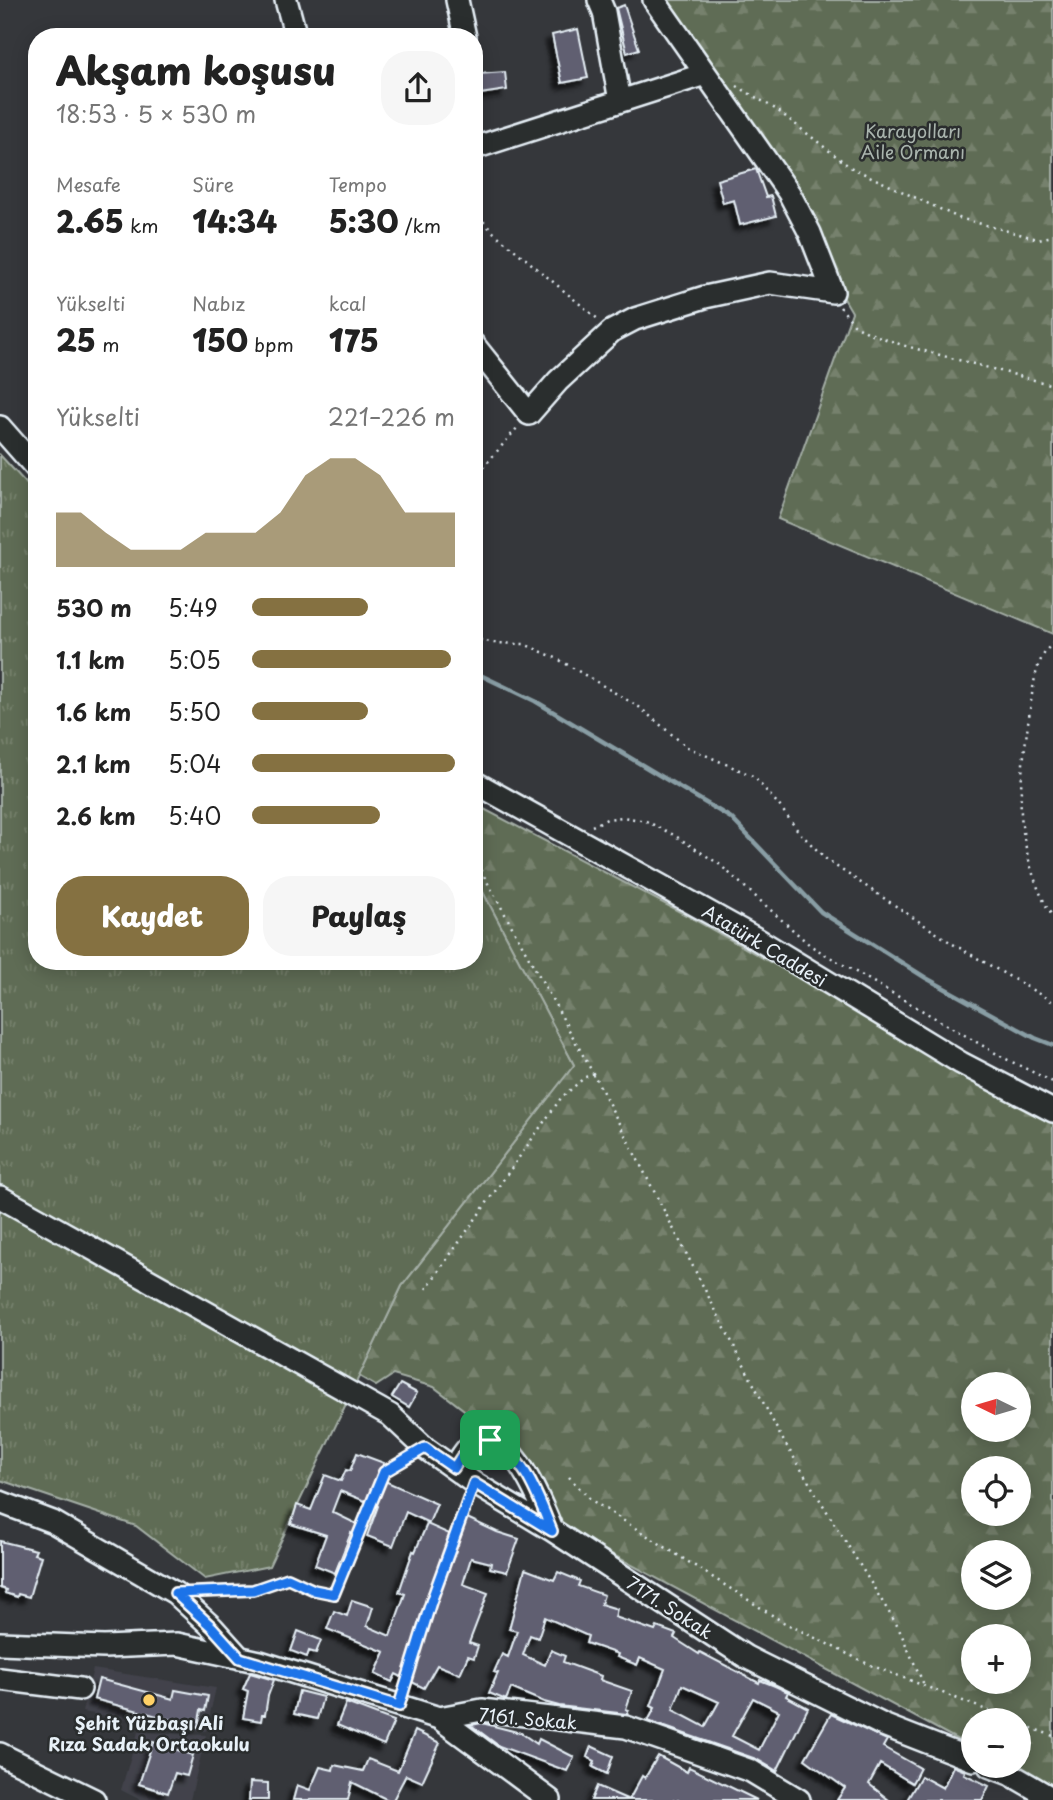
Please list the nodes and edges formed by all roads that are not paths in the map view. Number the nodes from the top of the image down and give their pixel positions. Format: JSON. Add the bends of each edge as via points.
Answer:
{"nodes":[{"id":1,"x":286,"y":0,"type":"edge"},
{"id":2,"x":457,"y":0,"type":"edge"},
{"id":3,"x":599,"y":0,"type":"edge"},
{"id":4,"x":654,"y":0,"type":"edge"},
{"id":5,"x":294,"y":28,"type":"edge"},
{"id":6,"x":463,"y":28,"type":"edge"},
{"id":7,"x":705,"y":74,"type":"junction"},
{"id":8,"x":620,"y":101,"type":"junction"},
{"id":9,"x":483,"y":145,"type":"edge"},
{"id":10,"x":483,"y":356,"type":"edge"},
{"id":11,"x":0,"y":427,"type":"edge"},
{"id":12,"x":28,"y":459,"type":"edge"},
{"id":13,"x":483,"y":787,"type":"edge"},
{"id":14,"x":1053,"y":1111,"type":"edge"},
{"id":15,"x":0,"y":1197,"type":"edge"},
{"id":16,"x":454,"y":1468,"type":"junction"},
{"id":17,"x":0,"y":1502,"type":"edge"},
{"id":18,"x":552,"y":1531,"type":"junction"},
{"id":19,"x":0,"y":1643,"type":"edge"},
{"id":20,"x":240,"y":1658,"type":"junction"},
{"id":21,"x":0,"y":1679,"type":"edge"},
{"id":22,"x":80,"y":1689,"type":"dead end"},
{"id":23,"x":439,"y":1718,"type":"junction"},
{"id":24,"x":0,"y":1754,"type":"edge"},
{"id":25,"x":961,"y":1755,"type":"edge"},
{"id":26,"x":1017,"y":1778,"type":"edge"},
{"id":27,"x":1053,"y":1799,"type":"edge"},
{"id":28,"x":94,"y":1800,"type":"edge"},
{"id":29,"x":550,"y":1800,"type":"edge"},
{"id":30,"x":799,"y":1800,"type":"edge"}],
"edges":[{"from":1,"to":5,"type":"street"},
{"from":2,"to":6,"type":"street"},
{"from":3,"to":8,"type":"street"},
{"from":4,"to":7,"type":"street"},
{"from":7,"to":8,"type":"street"},
{"from":7,"to":10,"type":"street","via":[[789,193],[833,292],[771,283],[635,319],[612,331],[529,414]]},
{"from":8,"to":9,"type":"street"},
{"from":11,"to":12,"type":"street"},
{"from":13,"to":14,"type":"street","name":"Atatürk Caddesi","via":[[757,939],[961,1063]]},
{"from":15,"to":16,"type":"street","name":"7171. Sokak","via":[[390,1415]]},
{"from":16,"to":18,"type":"street","name":"7171. Sokak"},
{"from":16,"to":18,"type":"street","via":[[477,1441],[490,1440],[504,1447],[538,1496]]},
{"from":17,"to":20,"type":"street","via":[[53,1522],[175,1593]]},
{"from":18,"to":25,"type":"street","name":"7171. Sokak","via":[[746,1657],[883,1725]]},
{"from":19,"to":20,"type":"street","name":"7161. Sokak","via":[[177,1644]]},
{"from":20,"to":23,"type":"street","name":"7161. Sokak"},
{"from":21,"to":22,"type":"street"},
{"from":23,"to":29,"type":"street"},
{"from":23,"to":30,"type":"street","name":"7161. Sokak","via":[[482,1710],[626,1727],[751,1771]]},
{"from":24,"to":28,"type":"street"},
{"from":26,"to":27,"type":"street"}]}
